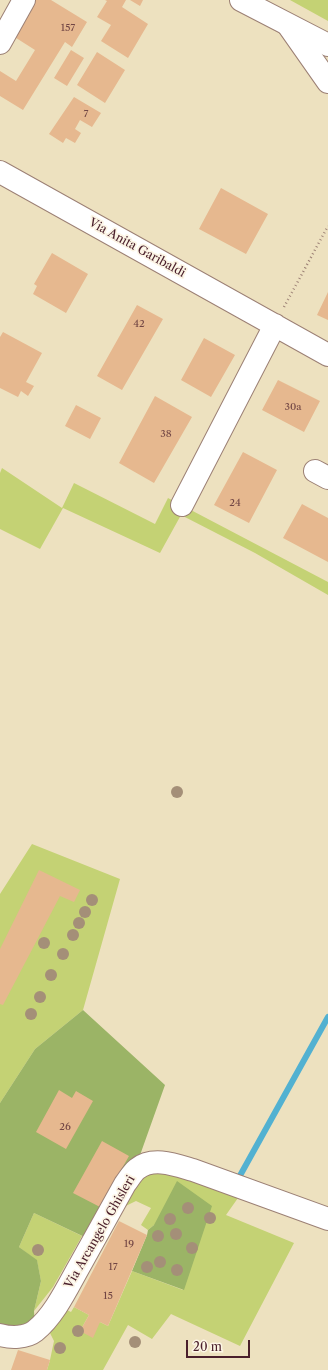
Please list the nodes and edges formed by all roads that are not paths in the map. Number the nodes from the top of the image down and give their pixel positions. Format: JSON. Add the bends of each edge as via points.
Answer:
{"nodes":[{"id":1,"x":24,"y":0,"type":"edge"},
{"id":2,"x":241,"y":0,"type":"edge"},
{"id":3,"x":288,"y":25,"type":"junction"},
{"id":4,"x":0,"y":43,"type":"edge"},
{"id":5,"x":328,"y":45,"type":"edge"},
{"id":6,"x":328,"y":82,"type":"edge"},
{"id":7,"x":0,"y":172,"type":"edge"},
{"id":8,"x":274,"y":325,"type":"junction"},
{"id":9,"x":328,"y":355,"type":"edge"},
{"id":10,"x":182,"y":505,"type":"dead end"},
{"id":11,"x":328,"y":1219,"type":"edge"},
{"id":12,"x":0,"y":1335,"type":"edge"}],
"edges":[{"from":1,"to":4,"type":"street"},
{"from":2,"to":3,"type":"street"},
{"from":3,"to":5,"type":"street"},
{"from":3,"to":6,"type":"street"},
{"from":7,"to":8,"type":"street","name":"Via Anita Garibaldi"},
{"from":8,"to":9,"type":"street","name":"Via Anita Garibaldi"},
{"from":8,"to":10,"type":"street"},
{"from":11,"to":12,"type":"street","name":"Via Arcangelo Ghisleri","via":[[193,1170],[159,1162],[148,1163],[138,1168],[125,1184],[62,1297],[48,1317],[29,1334],[15,1337]]}]}
